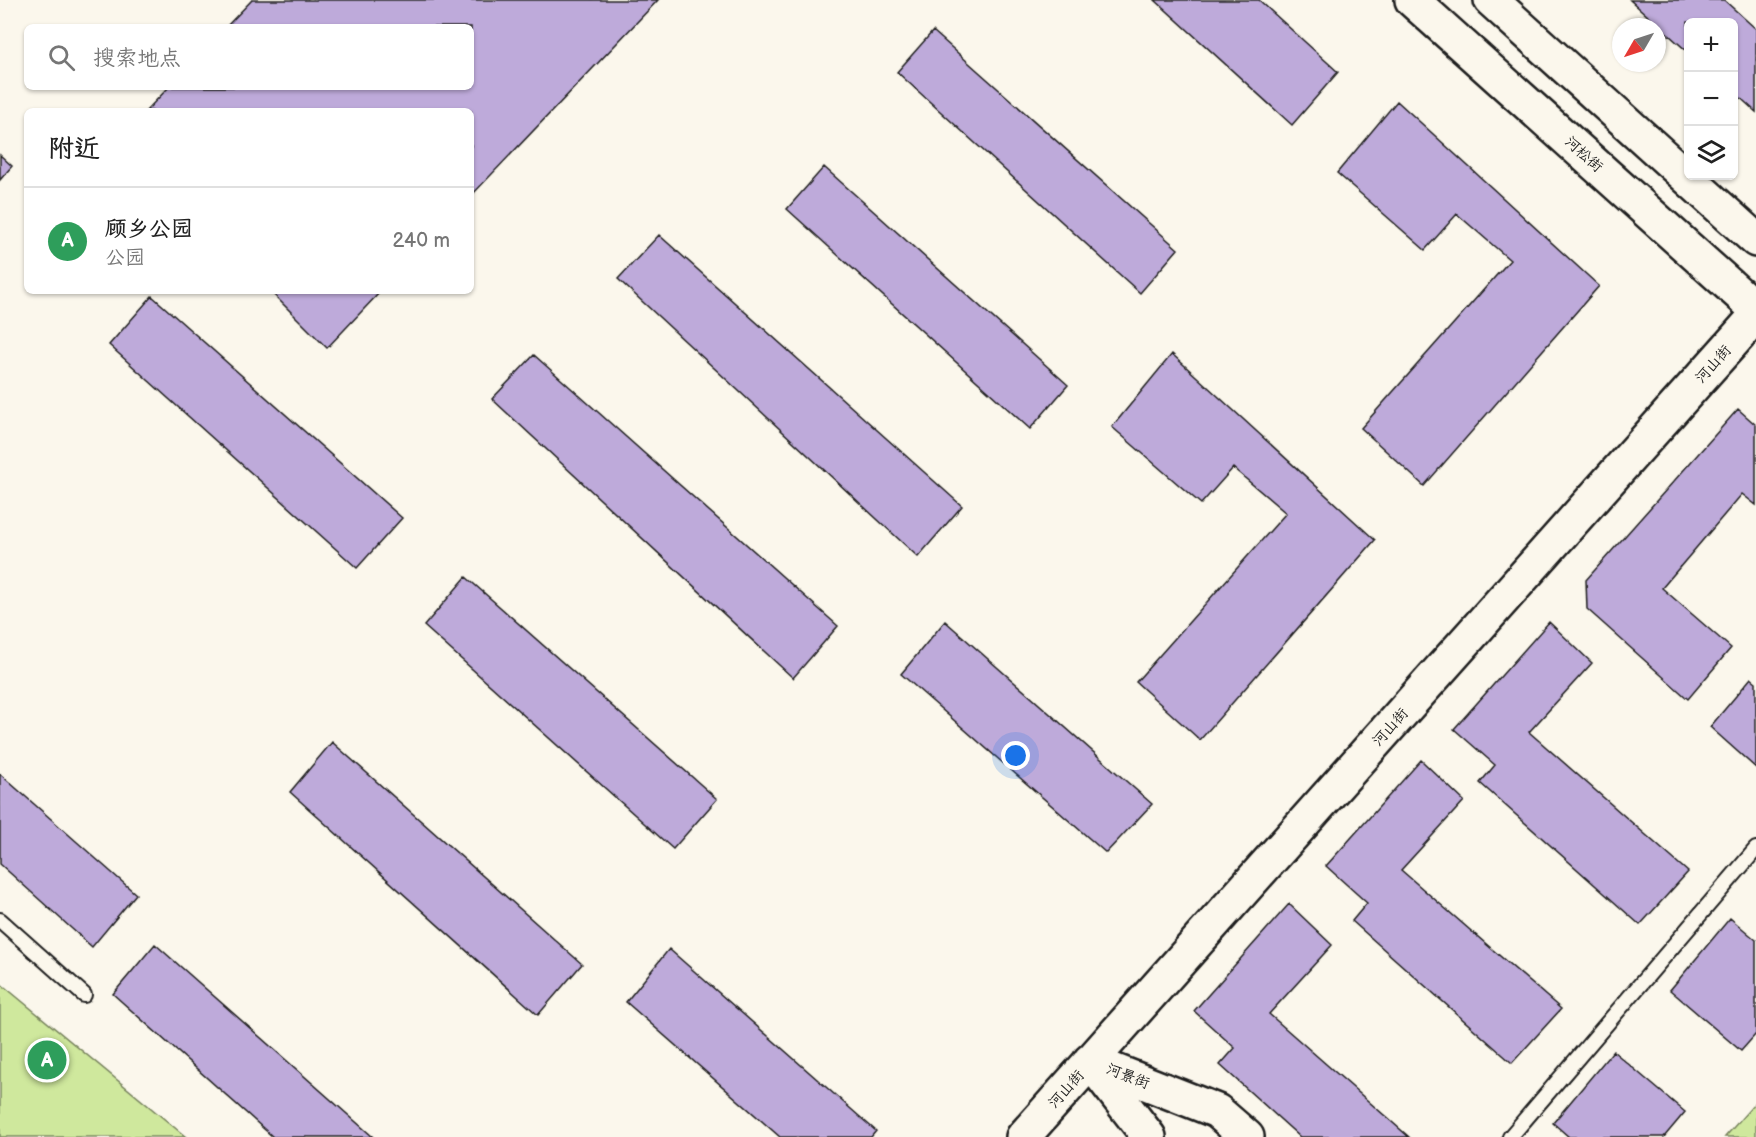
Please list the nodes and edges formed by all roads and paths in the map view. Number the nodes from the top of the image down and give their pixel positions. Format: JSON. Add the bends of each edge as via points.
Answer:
{"nodes":[{"id":1,"x":1412,"y":0,"type":"edge"},
{"id":2,"x":1491,"y":0,"type":"edge"},
{"id":3,"x":1756,"y":240,"type":"edge"},
{"id":4,"x":1756,"y":309,"type":"edge"},
{"id":5,"x":1756,"y":316,"type":"edge"},
{"id":6,"x":1756,"y":849,"type":"edge"},
{"id":7,"x":0,"y":920,"type":"edge"},
{"id":8,"x":84,"y":995,"type":"dead end"},
{"id":9,"x":1090,"y":1061,"type":"junction"},
{"id":10,"x":1023,"y":1137,"type":"edge"},
{"id":11,"x":1149,"y":1137,"type":"edge"},
{"id":12,"x":1248,"y":1137,"type":"edge"},
{"id":13,"x":1510,"y":1137,"type":"edge"}],
"edges":[{"from":1,"to":4,"type":"street","name":"河松街"},
{"from":2,"to":3,"type":"street"},
{"from":5,"to":9,"type":"street","name":"河山街"},
{"from":6,"to":13,"type":"lane"},
{"from":7,"to":8,"type":"lane"},
{"from":9,"to":10,"type":"street","name":"河山街"},
{"from":9,"to":11,"type":"street","name":"河景街"},
{"from":9,"to":12,"type":"street","name":"河景街","via":[[1217,1111]]}]}
